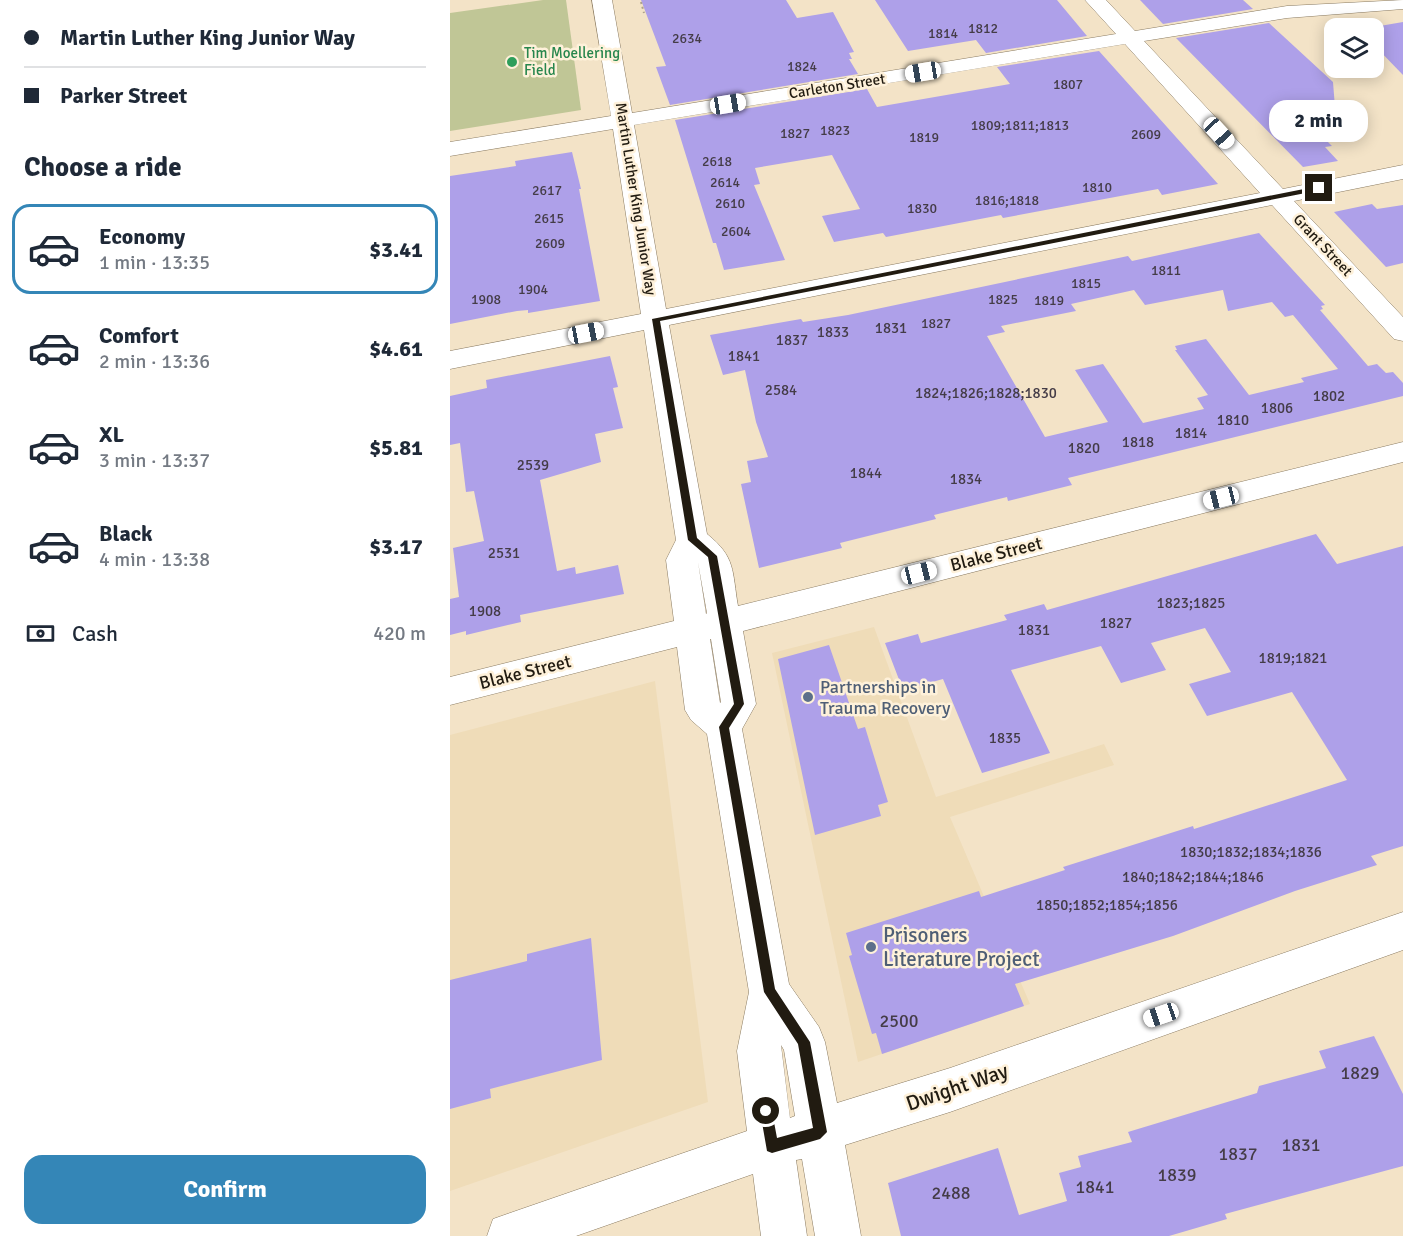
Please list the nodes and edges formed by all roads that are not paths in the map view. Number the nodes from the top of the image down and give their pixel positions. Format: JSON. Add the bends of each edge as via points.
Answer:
{"nodes":[{"id":1,"x":602,"y":0,"type":"edge"},
{"id":2,"x":1095,"y":0,"type":"edge"},
{"id":3,"x":1403,"y":3,"type":"edge"},
{"id":4,"x":1130,"y":38,"type":"junction"},
{"id":5,"x":624,"y":121,"type":"junction"},
{"id":6,"x":450,"y":149,"type":"edge"},
{"id":7,"x":1403,"y":172,"type":"edge"},
{"id":8,"x":1278,"y":196,"type":"junction"},
{"id":9,"x":656,"y":319,"type":"junction"},
{"id":10,"x":1403,"y":333,"type":"edge"},
{"id":11,"x":450,"y":360,"type":"edge"},
{"id":12,"x":1403,"y":452,"type":"edge"},
{"id":13,"x":692,"y":540,"type":"junction"},
{"id":14,"x":725,"y":623,"type":"junction"},
{"id":15,"x":692,"y":631,"type":"junction"},
{"id":16,"x":450,"y":691,"type":"edge"},
{"id":17,"x":724,"y":727,"type":"junction"},
{"id":18,"x":1403,"y":931,"type":"edge"},
{"id":19,"x":770,"y":992,"type":"junction"},
{"id":20,"x":820,"y":1132,"type":"junction"},
{"id":21,"x":772,"y":1147,"type":"junction"},
{"id":22,"x":510,"y":1236,"type":"edge"},
{"id":23,"x":784,"y":1236,"type":"edge"},
{"id":24,"x":838,"y":1236,"type":"edge"}],
"edges":[{"from":1,"to":5,"type":"street","name":"Martin Luther King Junior Way"},
{"from":2,"to":4,"type":"street","name":"Grant Street"},
{"from":3,"to":4,"type":"street","name":"Carleton Street","via":[[1287,12]]},
{"from":4,"to":5,"type":"street","name":"Carleton Street"},
{"from":4,"to":8,"type":"street","name":"Grant Street"},
{"from":5,"to":6,"type":"street","name":"Carleton Street"},
{"from":5,"to":9,"type":"street","name":"Martin Luther King Junior Way"},
{"from":7,"to":8,"type":"street"},
{"from":8,"to":9,"type":"street"},
{"from":8,"to":10,"type":"street","name":"Grant Street"},
{"from":9,"to":11,"type":"street"},
{"from":9,"to":13,"type":"street","name":"Martin Luther King Junior Way"},
{"from":12,"to":14,"type":"street","name":"Blake Street"},
{"from":13,"to":14,"type":"street","via":[[713,556]]},
{"from":13,"to":15,"type":"street","name":"Martin Luther King Junior Way","via":[[682,560]]},
{"from":14,"to":15,"type":"street","name":"Blake Street"},
{"from":14,"to":17,"type":"street","via":[[739,704]]},
{"from":15,"to":16,"type":"street","name":"Blake Street"},
{"from":15,"to":17,"type":"street","name":"Martin Luther King Junior Way","via":[[703,710]]},
{"from":17,"to":19,"type":"street"},
{"from":18,"to":20,"type":"street","name":"Dwight Way"},
{"from":19,"to":20,"type":"street","via":[[804,1042]]},
{"from":19,"to":21,"type":"street","via":[[758,1051]]},
{"from":20,"to":21,"type":"street","name":"Dwight Way"},
{"from":20,"to":24,"type":"street"},
{"from":21,"to":22,"type":"street","name":"Dwight Way"},
{"from":21,"to":23,"type":"street"}]}
